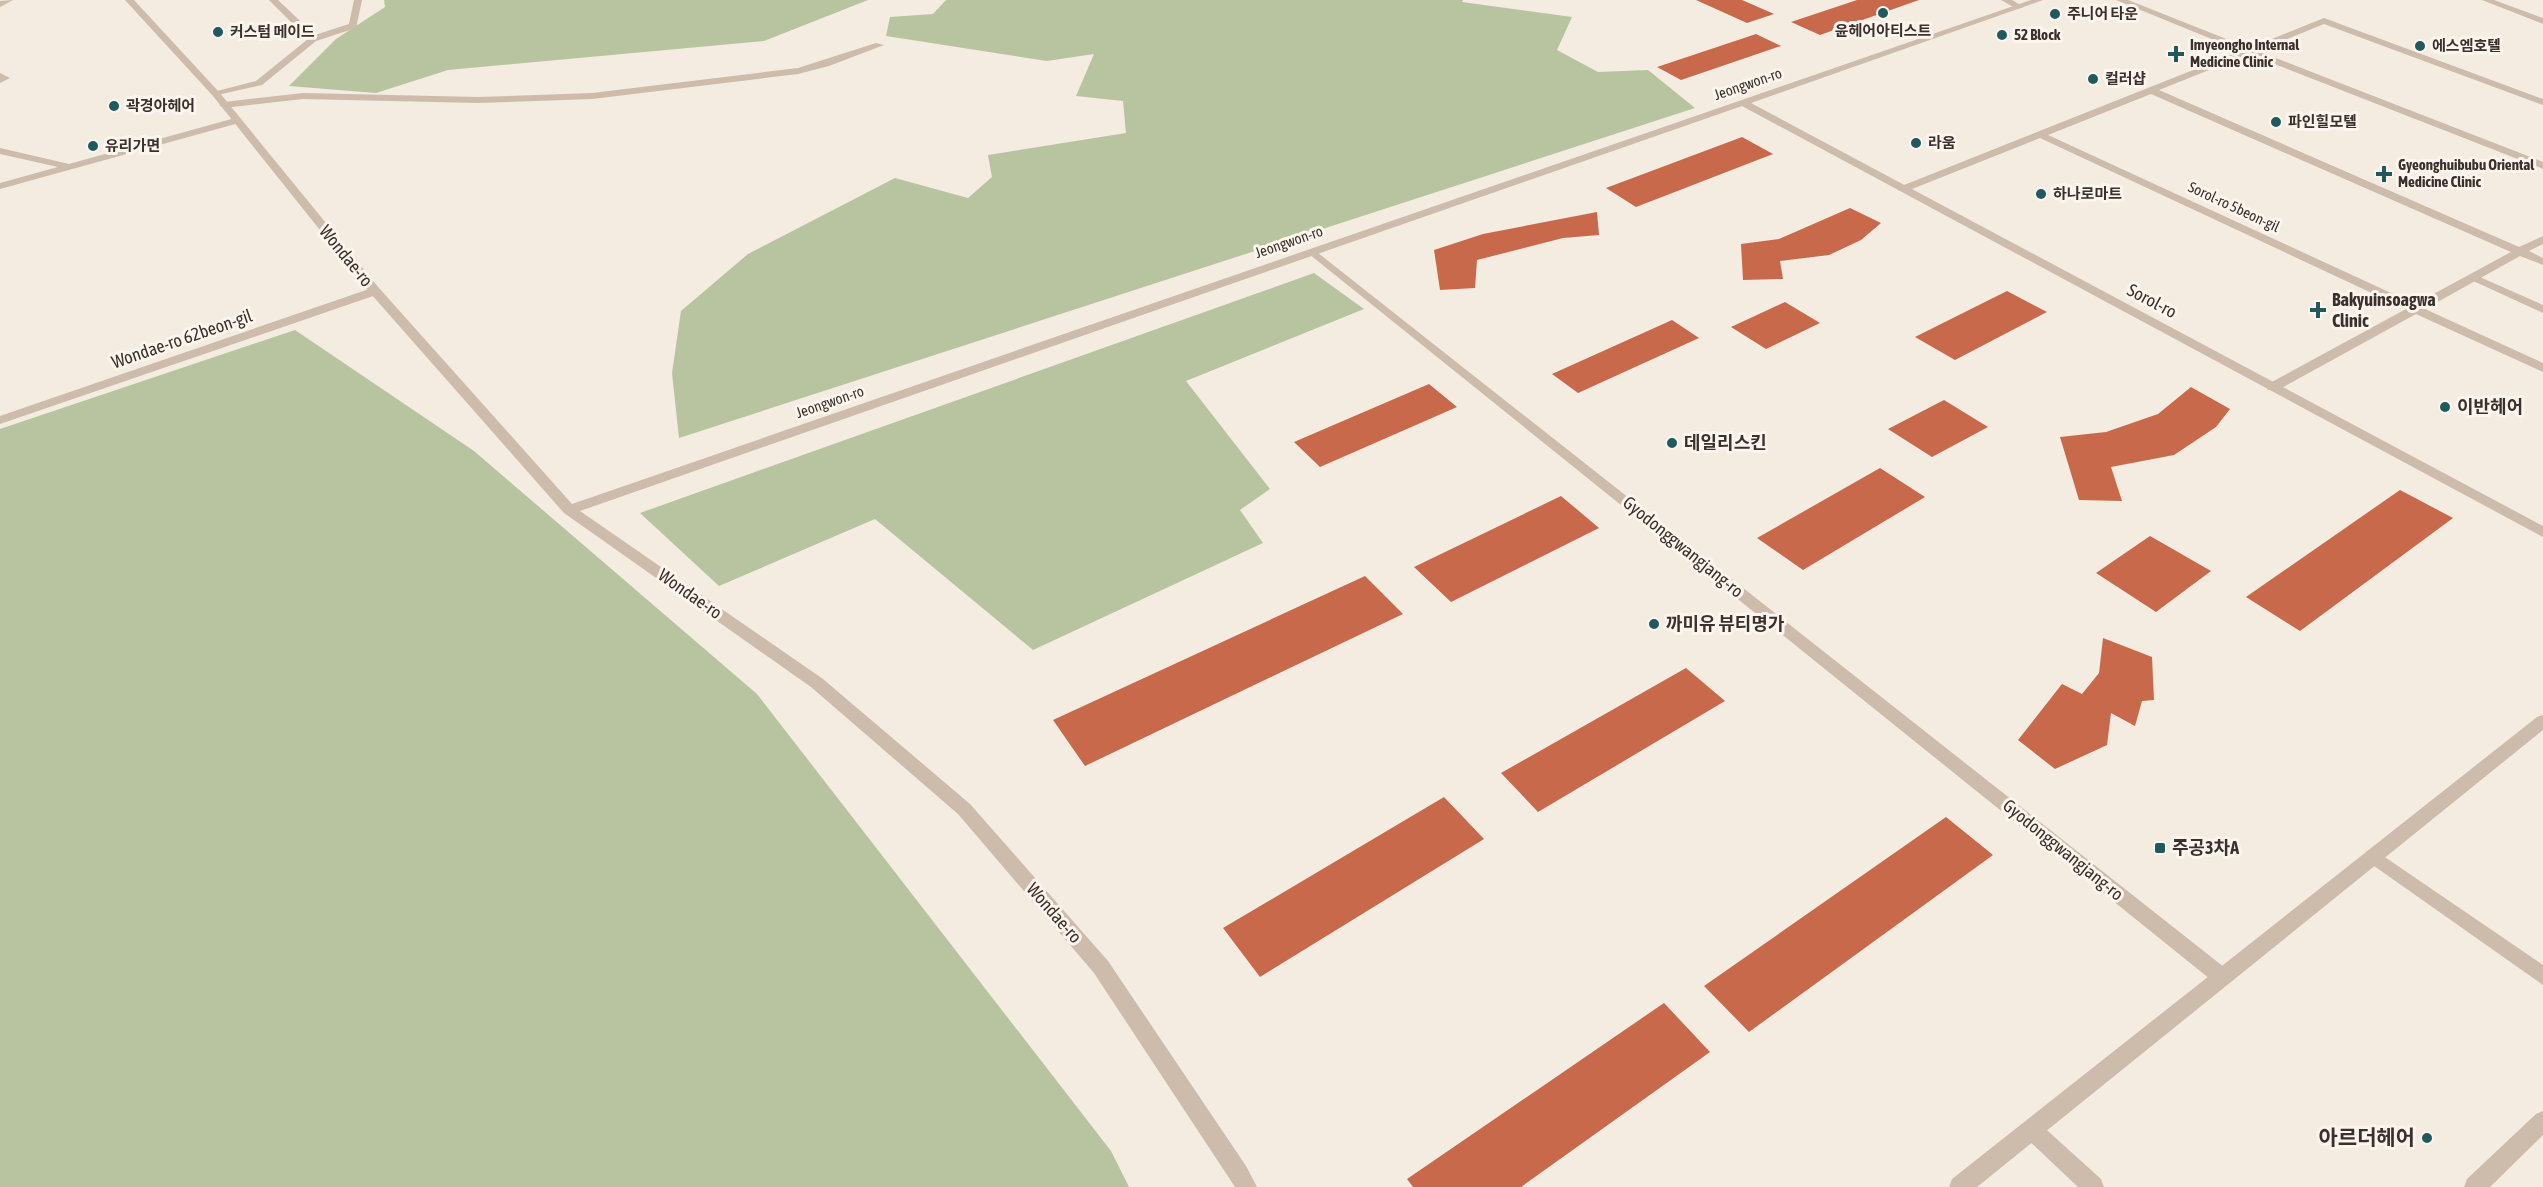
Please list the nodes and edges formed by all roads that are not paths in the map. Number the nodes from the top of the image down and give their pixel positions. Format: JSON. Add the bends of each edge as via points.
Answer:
{"nodes":[{"id":1,"x":9,"y":0,"type":"edge"},
{"id":2,"x":129,"y":0,"type":"edge"},
{"id":3,"x":273,"y":0,"type":"edge"},
{"id":4,"x":358,"y":0,"type":"edge"},
{"id":5,"x":2005,"y":0,"type":"edge"},
{"id":6,"x":2039,"y":0,"type":"edge"},
{"id":7,"x":2120,"y":0,"type":"edge"},
{"id":8,"x":2486,"y":0,"type":"edge"},
{"id":9,"x":0,"y":4,"type":"edge"},
{"id":10,"x":2020,"y":7,"type":"junction"},
{"id":11,"x":2543,"y":21,"type":"edge"},
{"id":12,"x":313,"y":39,"type":"junction"},
{"id":13,"x":879,"y":45,"type":"dead end"},
{"id":14,"x":2249,"y":51,"type":"junction"},
{"id":15,"x":2151,"y":90,"type":"junction"},
{"id":16,"x":216,"y":94,"type":"junction"},
{"id":17,"x":2543,"y":102,"type":"edge"},
{"id":18,"x":1743,"y":103,"type":"junction"},
{"id":19,"x":224,"y":105,"type":"junction"},
{"id":20,"x":235,"y":121,"type":"junction"},
{"id":21,"x":2039,"y":134,"type":"junction"},
{"id":22,"x":0,"y":151,"type":"edge"},
{"id":23,"x":68,"y":166,"type":"junction"},
{"id":24,"x":2543,"y":166,"type":"edge"},
{"id":25,"x":0,"y":186,"type":"edge"},
{"id":26,"x":1903,"y":189,"type":"junction"},
{"id":27,"x":2543,"y":239,"type":"edge"},
{"id":28,"x":2520,"y":251,"type":"junction"},
{"id":29,"x":1313,"y":252,"type":"junction"},
{"id":30,"x":2543,"y":262,"type":"edge"},
{"id":31,"x":2473,"y":277,"type":"junction"},
{"id":32,"x":375,"y":291,"type":"junction"},
{"id":33,"x":2415,"y":309,"type":"junction"},
{"id":34,"x":2543,"y":309,"type":"edge"},
{"id":35,"x":2543,"y":368,"type":"edge"},
{"id":36,"x":2273,"y":387,"type":"junction"},
{"id":37,"x":0,"y":420,"type":"edge"},
{"id":38,"x":569,"y":510,"type":"junction"},
{"id":39,"x":2543,"y":532,"type":"edge"},
{"id":40,"x":2543,"y":721,"type":"edge"},
{"id":41,"x":2373,"y":856,"type":"junction"},
{"id":42,"x":2543,"y":976,"type":"edge"},
{"id":43,"x":2222,"y":977,"type":"junction"},
{"id":44,"x":2543,"y":1121,"type":"edge"},
{"id":45,"x":2032,"y":1130,"type":"junction"},
{"id":46,"x":1246,"y":1187,"type":"edge"},
{"id":47,"x":1960,"y":1187,"type":"edge"},
{"id":48,"x":2093,"y":1187,"type":"edge"},
{"id":49,"x":2475,"y":1187,"type":"edge"}],
"edges":[{"from":1,"to":9,"type":"street"},
{"from":2,"to":16,"type":"street","name":"Wondae-ro"},
{"from":3,"to":12,"type":"street"},
{"from":4,"to":12,"type":"street","via":[[353,26]]},
{"from":5,"to":10,"type":"street"},
{"from":6,"to":10,"type":"street","name":"Jeongwon-ro"},
{"from":7,"to":14,"type":"street"},
{"from":8,"to":11,"type":"street"},
{"from":10,"to":18,"type":"street","name":"Jeongwon-ro"},
{"from":12,"to":16,"type":"street","via":[[259,83]]},
{"from":13,"to":19,"type":"street","via":[[798,71],[592,96],[478,100],[303,96]]},
{"from":14,"to":15,"type":"street"},
{"from":14,"to":17,"type":"street","via":[[2324,21]]},
{"from":14,"to":24,"type":"street"},
{"from":15,"to":21,"type":"street"},
{"from":15,"to":28,"type":"street"},
{"from":16,"to":19,"type":"street","name":"Wondae-ro"},
{"from":18,"to":26,"type":"street","name":"Sorol-ro"},
{"from":18,"to":29,"type":"street","name":"Jeongwon-ro"},
{"from":19,"to":20,"type":"street","name":"Wondae-ro"},
{"from":20,"to":23,"type":"street"},
{"from":20,"to":32,"type":"street","name":"Wondae-ro"},
{"from":21,"to":26,"type":"street"},
{"from":21,"to":33,"type":"street","name":"Sorol-ro 5beon-gil"},
{"from":22,"to":23,"type":"street"},
{"from":23,"to":25,"type":"street"},
{"from":26,"to":36,"type":"street","name":"Sorol-ro"},
{"from":27,"to":28,"type":"street"},
{"from":28,"to":30,"type":"street"},
{"from":28,"to":31,"type":"street"},
{"from":29,"to":38,"type":"street","name":"Jeongwon-ro"},
{"from":29,"to":43,"type":"street","name":"Gyodonggwangjang-ro"},
{"from":31,"to":33,"type":"street"},
{"from":31,"to":34,"type":"street"},
{"from":32,"to":37,"type":"street","name":"Wondae-ro 62beon-gil"},
{"from":32,"to":38,"type":"street","name":"Wondae-ro"},
{"from":33,"to":35,"type":"street","name":"Sorol-ro 5beon-gil"},
{"from":33,"to":36,"type":"street"},
{"from":36,"to":39,"type":"street","name":"Sorol-ro"},
{"from":38,"to":46,"type":"street","name":"Wondae-ro","via":[[817,683],[964,809],[1101,967]]},
{"from":40,"to":41,"type":"street"},
{"from":41,"to":42,"type":"street"},
{"from":41,"to":43,"type":"street"},
{"from":43,"to":45,"type":"street"},
{"from":44,"to":49,"type":"street"},
{"from":45,"to":47,"type":"street"},
{"from":45,"to":48,"type":"street"}]}
